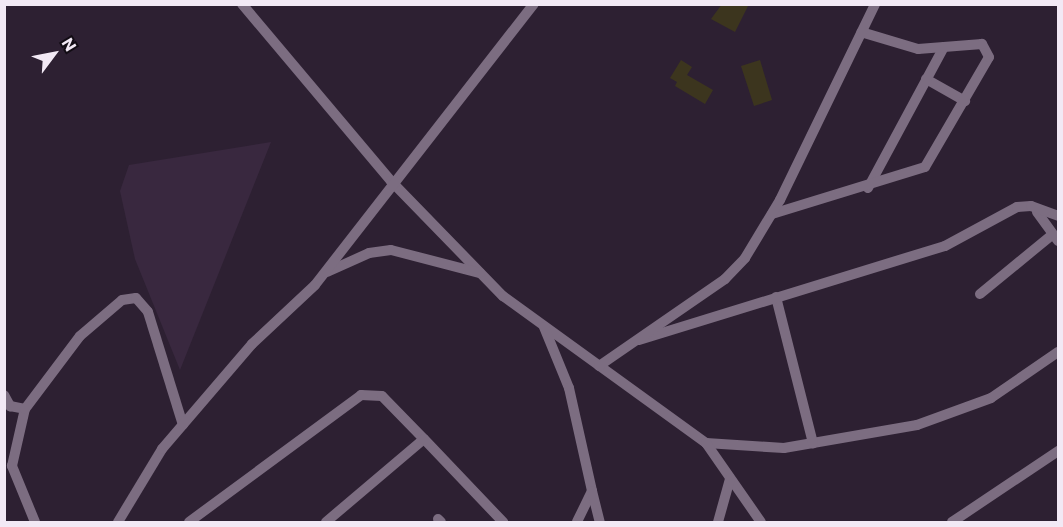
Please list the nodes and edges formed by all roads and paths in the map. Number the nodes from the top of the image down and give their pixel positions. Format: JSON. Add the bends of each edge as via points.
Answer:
{"nodes":[{"id":1,"x":242,"y":4,"type":"edge"},
{"id":2,"x":534,"y":4,"type":"edge"},
{"id":3,"x":875,"y":4,"type":"edge"},
{"id":4,"x":861,"y":32,"type":"junction"},
{"id":5,"x":944,"y":47,"type":"junction"},
{"id":6,"x":927,"y":79,"type":"junction"},
{"id":7,"x":965,"y":101,"type":"junction"},
{"id":8,"x":391,"y":181,"type":"junction"},
{"id":9,"x":867,"y":188,"type":"junction"},
{"id":10,"x":1035,"y":209,"type":"junction"},
{"id":11,"x":772,"y":214,"type":"junction"},
{"id":12,"x":1059,"y":216,"type":"edge"},
{"id":13,"x":1056,"y":237,"type":"edge"},
{"id":14,"x":324,"y":273,"type":"junction"},
{"id":15,"x":480,"y":273,"type":"junction"},
{"id":16,"x":980,"y":294,"type":"dead end"},
{"id":17,"x":776,"y":297,"type":"junction"},
{"id":18,"x":544,"y":327,"type":"junction"},
{"id":19,"x":631,"y":342,"type":"junction"},
{"id":20,"x":1059,"y":352,"type":"edge"},
{"id":21,"x":599,"y":366,"type":"junction"},
{"id":22,"x":4,"y":395,"type":"edge"},
{"id":23,"x":25,"y":409,"type":"junction"},
{"id":24,"x":183,"y":425,"type":"junction"},
{"id":25,"x":424,"y":439,"type":"junction"},
{"id":26,"x":706,"y":442,"type":"junction"},
{"id":27,"x":813,"y":443,"type":"junction"},
{"id":28,"x":1055,"y":453,"type":"edge"},
{"id":29,"x":1059,"y":465,"type":"edge"},
{"id":30,"x":730,"y":479,"type":"junction"},
{"id":31,"x":592,"y":491,"type":"junction"},
{"id":32,"x":497,"y":521,"type":"edge"},
{"id":33,"x":35,"y":522,"type":"edge"},
{"id":34,"x":118,"y":522,"type":"edge"},
{"id":35,"x":189,"y":522,"type":"edge"},
{"id":36,"x":326,"y":522,"type":"edge"},
{"id":37,"x":576,"y":522,"type":"edge"},
{"id":38,"x":600,"y":522,"type":"edge"},
{"id":39,"x":718,"y":522,"type":"edge"},
{"id":40,"x":761,"y":522,"type":"edge"},
{"id":41,"x":952,"y":522,"type":"edge"}],
"edges":[{"from":1,"to":8,"type":"street"},
{"from":2,"to":8,"type":"street","via":[[412,165]]},
{"from":3,"to":4,"type":"street"},
{"from":4,"to":5,"type":"street","via":[[918,49]]},
{"from":4,"to":11,"type":"street"},
{"from":5,"to":6,"type":"street"},
{"from":5,"to":7,"type":"street","via":[[973,43],[988,49],[987,63]]},
{"from":6,"to":7,"type":"street"},
{"from":6,"to":9,"type":"street"},
{"from":7,"to":9,"type":"street","via":[[931,162]]},
{"from":8,"to":14,"type":"street"},
{"from":8,"to":15,"type":"street"},
{"from":9,"to":11,"type":"street"},
{"from":10,"to":12,"type":"street"},
{"from":10,"to":13,"type":"street"},
{"from":10,"to":17,"type":"street","via":[[1017,207],[945,246]]},
{"from":11,"to":19,"type":"street","via":[[734,271]]},
{"from":13,"to":16,"type":"street"},
{"from":14,"to":15,"type":"street","via":[[369,253],[391,250]]},
{"from":14,"to":24,"type":"street","via":[[252,344]]},
{"from":15,"to":18,"type":"street"},
{"from":17,"to":19,"type":"street"},
{"from":17,"to":27,"type":"street"},
{"from":18,"to":21,"type":"street"},
{"from":18,"to":31,"type":"street","via":[[569,388]]},
{"from":19,"to":21,"type":"street"},
{"from":20,"to":27,"type":"street","via":[[1006,390],[942,418]]},
{"from":21,"to":26,"type":"street"},
{"from":22,"to":23,"type":"street","via":[[10,406]]},
{"from":23,"to":24,"type":"street","via":[[50,372],[108,308],[136,298],[148,312]]},
{"from":23,"to":33,"type":"street","via":[[12,466]]},
{"from":24,"to":34,"type":"street","via":[[146,470]]},
{"from":25,"to":32,"type":"street"},
{"from":25,"to":35,"type":"street","via":[[382,396],[362,395]]},
{"from":25,"to":36,"type":"street"},
{"from":26,"to":27,"type":"street","via":[[758,448]]},
{"from":26,"to":30,"type":"street"},
{"from":28,"to":29,"type":"street"},
{"from":28,"to":41,"type":"street"},
{"from":30,"to":39,"type":"street"},
{"from":30,"to":40,"type":"street"},
{"from":31,"to":37,"type":"street"},
{"from":31,"to":38,"type":"street"}]}
